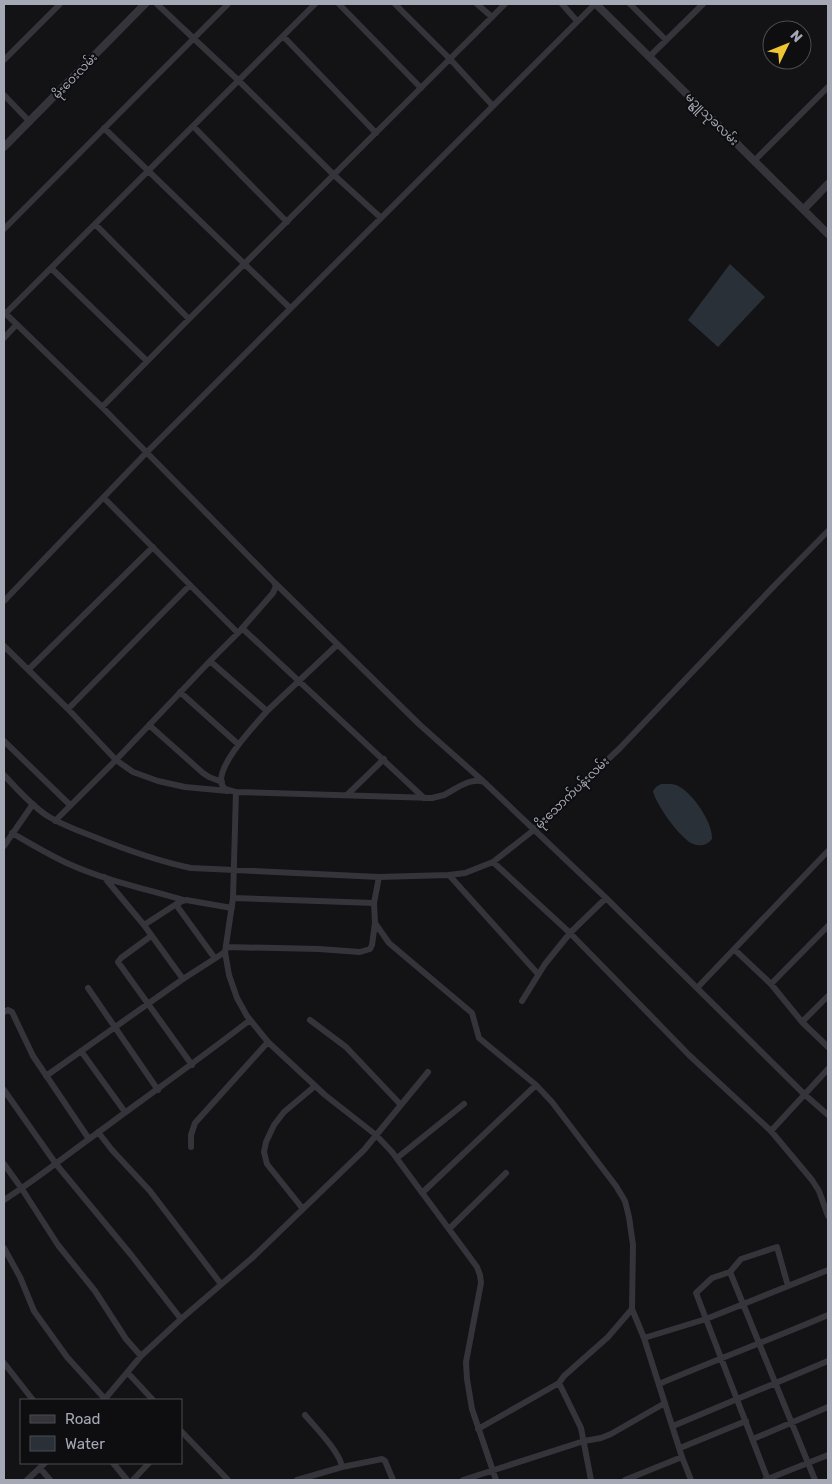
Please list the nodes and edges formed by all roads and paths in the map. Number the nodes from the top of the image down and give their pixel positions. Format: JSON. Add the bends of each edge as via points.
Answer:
{"nodes":[{"id":1,"x":60,"y":4,"type":"edge"},
{"id":2,"x":145,"y":4,"type":"edge"},
{"id":3,"x":158,"y":4,"type":"edge"},
{"id":4,"x":228,"y":4,"type":"edge"},
{"id":5,"x":315,"y":4,"type":"edge"},
{"id":6,"x":339,"y":4,"type":"edge"},
{"id":7,"x":395,"y":4,"type":"edge"},
{"id":8,"x":477,"y":4,"type":"edge"},
{"id":9,"x":505,"y":4,"type":"edge"},
{"id":10,"x":562,"y":4,"type":"edge"},
{"id":11,"x":595,"y":4,"type":"edge"},
{"id":12,"x":630,"y":4,"type":"edge"},
{"id":13,"x":703,"y":4,"type":"edge"},
{"id":14,"x":492,"y":17,"type":"junction"},
{"id":15,"x":577,"y":21,"type":"junction"},
{"id":16,"x":283,"y":36,"type":"junction"},
{"id":17,"x":194,"y":39,"type":"junction"},
{"id":18,"x":666,"y":40,"type":"junction"},
{"id":19,"x":649,"y":57,"type":"junction"},
{"id":20,"x":450,"y":59,"type":"junction"},
{"id":21,"x":4,"y":60,"type":"edge"},
{"id":22,"x":239,"y":81,"type":"junction"},
{"id":23,"x":828,"y":87,"type":"edge"},
{"id":24,"x":421,"y":88,"type":"junction"},
{"id":25,"x":4,"y":95,"type":"edge"},
{"id":26,"x":493,"y":106,"type":"junction"},
{"id":27,"x":30,"y":122,"type":"junction"},
{"id":28,"x":193,"y":126,"type":"junction"},
{"id":29,"x":104,"y":128,"type":"junction"},
{"id":30,"x":376,"y":132,"type":"junction"},
{"id":31,"x":4,"y":147,"type":"edge"},
{"id":32,"x":754,"y":161,"type":"junction"},
{"id":33,"x":148,"y":171,"type":"junction"},
{"id":34,"x":334,"y":175,"type":"junction"},
{"id":35,"x":828,"y":184,"type":"edge"},
{"id":36,"x":804,"y":209,"type":"junction"},
{"id":37,"x":380,"y":217,"type":"junction"},
{"id":38,"x":287,"y":222,"type":"junction"},
{"id":39,"x":95,"y":224,"type":"junction"},
{"id":40,"x":4,"y":229,"type":"edge"},
{"id":41,"x":828,"y":234,"type":"edge"},
{"id":42,"x":244,"y":264,"type":"junction"},
{"id":43,"x":51,"y":268,"type":"junction"},
{"id":44,"x":290,"y":308,"type":"junction"},
{"id":45,"x":5,"y":313,"type":"edge"},
{"id":46,"x":188,"y":319,"type":"junction"},
{"id":47,"x":16,"y":325,"type":"junction"},
{"id":48,"x":4,"y":338,"type":"edge"},
{"id":49,"x":147,"y":361,"type":"junction"},
{"id":50,"x":102,"y":407,"type":"junction"},
{"id":51,"x":146,"y":452,"type":"junction"},
{"id":52,"x":104,"y":498,"type":"junction"},
{"id":53,"x":828,"y":532,"type":"edge"},
{"id":54,"x":154,"y":547,"type":"junction"},
{"id":55,"x":274,"y":582,"type":"junction"},
{"id":56,"x":190,"y":585,"type":"junction"},
{"id":57,"x":4,"y":601,"type":"edge"},
{"id":58,"x":240,"y":630,"type":"junction"},
{"id":59,"x":337,"y":645,"type":"junction"},
{"id":60,"x":4,"y":646,"type":"edge"},
{"id":61,"x":210,"y":661,"type":"junction"},
{"id":62,"x":28,"y":670,"type":"junction"},
{"id":63,"x":299,"y":681,"type":"junction"},
{"id":64,"x":180,"y":692,"type":"junction"},
{"id":65,"x":68,"y":709,"type":"junction"},
{"id":66,"x":267,"y":711,"type":"junction"},
{"id":67,"x":149,"y":725,"type":"junction"},
{"id":68,"x":4,"y":741,"type":"edge"},
{"id":69,"x":238,"y":744,"type":"junction"},
{"id":70,"x":384,"y":759,"type":"junction"},
{"id":71,"x":116,"y":760,"type":"junction"},
{"id":72,"x":4,"y":775,"type":"edge"},
{"id":73,"x":222,"y":782,"type":"junction"},
{"id":74,"x":484,"y":782,"type":"junction"},
{"id":75,"x":236,"y":792,"type":"junction"},
{"id":76,"x":347,"y":795,"type":"junction"},
{"id":77,"x":424,"y":798,"type":"junction"},
{"id":78,"x":32,"y":804,"type":"junction"},
{"id":79,"x":70,"y":805,"type":"junction"},
{"id":80,"x":55,"y":821,"type":"junction"},
{"id":81,"x":535,"y":829,"type":"junction"},
{"id":82,"x":12,"y":833,"type":"junction"},
{"id":83,"x":4,"y":846,"type":"edge"},
{"id":84,"x":828,"y":851,"type":"edge"},
{"id":85,"x":493,"y":862,"type":"junction"},
{"id":86,"x":234,"y":871,"type":"junction"},
{"id":87,"x":450,"y":875,"type":"junction"},
{"id":88,"x":104,"y":876,"type":"junction"},
{"id":89,"x":379,"y":877,"type":"junction"},
{"id":90,"x":233,"y":898,"type":"junction"},
{"id":91,"x":606,"y":898,"type":"junction"},
{"id":92,"x":181,"y":901,"type":"junction"},
{"id":93,"x":374,"y":903,"type":"junction"},
{"id":94,"x":232,"y":908,"type":"junction"},
{"id":95,"x":375,"y":923,"type":"junction"},
{"id":96,"x":144,"y":925,"type":"junction"},
{"id":97,"x":828,"y":926,"type":"edge"},
{"id":98,"x":570,"y":934,"type":"junction"},
{"id":99,"x":151,"y":936,"type":"junction"},
{"id":100,"x":225,"y":949,"type":"junction"},
{"id":101,"x":735,"y":950,"type":"junction"},
{"id":102,"x":214,"y":957,"type":"junction"},
{"id":103,"x":538,"y":974,"type":"junction"},
{"id":104,"x":183,"y":979,"type":"junction"},
{"id":105,"x":771,"y":984,"type":"junction"},
{"id":106,"x":88,"y":988,"type":"dead end"},
{"id":107,"x":697,"y":988,"type":"junction"},
{"id":108,"x":828,"y":996,"type":"edge"},
{"id":109,"x":522,"y":1001,"type":"dead end"},
{"id":110,"x":148,"y":1004,"type":"junction"},
{"id":111,"x":4,"y":1012,"type":"edge"},
{"id":112,"x":250,"y":1020,"type":"junction"},
{"id":113,"x":310,"y":1020,"type":"dead end"},
{"id":114,"x":802,"y":1022,"type":"junction"},
{"id":115,"x":114,"y":1028,"type":"junction"},
{"id":116,"x":268,"y":1042,"type":"junction"},
{"id":117,"x":828,"y":1047,"type":"edge"},
{"id":118,"x":81,"y":1051,"type":"junction"},
{"id":119,"x":192,"y":1065,"type":"junction"},
{"id":120,"x":828,"y":1069,"type":"edge"},
{"id":121,"x":428,"y":1072,"type":"dead end"},
{"id":122,"x":46,"y":1076,"type":"junction"},
{"id":123,"x":536,"y":1085,"type":"junction"},
{"id":124,"x":315,"y":1086,"type":"junction"},
{"id":125,"x":4,"y":1090,"type":"edge"},
{"id":126,"x":158,"y":1090,"type":"junction"},
{"id":127,"x":804,"y":1094,"type":"junction"},
{"id":128,"x":464,"y":1104,"type":"dead end"},
{"id":129,"x":401,"y":1105,"type":"junction"},
{"id":130,"x":125,"y":1112,"type":"junction"},
{"id":131,"x":828,"y":1115,"type":"edge"},
{"id":132,"x":771,"y":1131,"type":"junction"},
{"id":133,"x":98,"y":1132,"type":"junction"},
{"id":134,"x":376,"y":1136,"type":"junction"},
{"id":135,"x":89,"y":1139,"type":"junction"},
{"id":136,"x":191,"y":1147,"type":"dead end"},
{"id":137,"x":397,"y":1158,"type":"junction"},
{"id":138,"x":4,"y":1164,"type":"edge"},
{"id":139,"x":56,"y":1164,"type":"junction"},
{"id":140,"x":506,"y":1173,"type":"dead end"},
{"id":141,"x":22,"y":1189,"type":"junction"},
{"id":142,"x":422,"y":1193,"type":"junction"},
{"id":143,"x":4,"y":1200,"type":"edge"},
{"id":144,"x":303,"y":1209,"type":"junction"},
{"id":145,"x":828,"y":1216,"type":"edge"},
{"id":146,"x":449,"y":1229,"type":"junction"},
{"id":147,"x":4,"y":1248,"type":"edge"},
{"id":148,"x":828,"y":1270,"type":"edge"},
{"id":149,"x":730,"y":1272,"type":"junction"},
{"id":150,"x":220,"y":1284,"type":"junction"},
{"id":151,"x":788,"y":1286,"type":"junction"},
{"id":152,"x":742,"y":1305,"type":"junction"},
{"id":153,"x":632,"y":1309,"type":"junction"},
{"id":154,"x":828,"y":1315,"type":"edge"},
{"id":155,"x":180,"y":1319,"type":"junction"},
{"id":156,"x":706,"y":1319,"type":"junction"},
{"id":157,"x":644,"y":1338,"type":"junction"},
{"id":158,"x":759,"y":1344,"type":"junction"},
{"id":159,"x":141,"y":1356,"type":"junction"},
{"id":160,"x":722,"y":1357,"type":"junction"},
{"id":161,"x":828,"y":1360,"type":"edge"},
{"id":162,"x":4,"y":1363,"type":"edge"},
{"id":163,"x":128,"y":1373,"type":"junction"},
{"id":164,"x":559,"y":1383,"type":"junction"},
{"id":165,"x":775,"y":1383,"type":"junction"},
{"id":166,"x":659,"y":1384,"type":"junction"},
{"id":167,"x":737,"y":1398,"type":"junction"},
{"id":168,"x":32,"y":1399,"type":"edge"},
{"id":169,"x":104,"y":1399,"type":"edge"},
{"id":170,"x":106,"y":1399,"type":"edge"},
{"id":171,"x":152,"y":1399,"type":"edge"},
{"id":172,"x":665,"y":1403,"type":"junction"},
{"id":173,"x":828,"y":1407,"type":"edge"},
{"id":174,"x":305,"y":1415,"type":"dead end"},
{"id":175,"x":746,"y":1421,"type":"junction"},
{"id":176,"x":792,"y":1423,"type":"junction"},
{"id":177,"x":673,"y":1426,"type":"junction"},
{"id":178,"x":478,"y":1429,"type":"junction"},
{"id":179,"x":182,"y":1432,"type":"edge"},
{"id":180,"x":753,"y":1439,"type":"junction"},
{"id":181,"x":584,"y":1441,"type":"junction"},
{"id":182,"x":680,"y":1448,"type":"junction"},
{"id":183,"x":828,"y":1455,"type":"edge"},
{"id":184,"x":682,"y":1456,"type":"junction"},
{"id":185,"x":809,"y":1463,"type":"junction"},
{"id":186,"x":114,"y":1464,"type":"edge"},
{"id":187,"x":148,"y":1464,"type":"edge"},
{"id":188,"x":43,"y":1465,"type":"edge"},
{"id":189,"x":342,"y":1467,"type":"junction"},
{"id":190,"x":493,"y":1470,"type":"junction"},
{"id":191,"x":27,"y":1480,"type":"edge"},
{"id":192,"x":50,"y":1480,"type":"edge"},
{"id":193,"x":126,"y":1480,"type":"edge"},
{"id":194,"x":133,"y":1480,"type":"edge"},
{"id":195,"x":228,"y":1480,"type":"edge"},
{"id":196,"x":296,"y":1480,"type":"edge"},
{"id":197,"x":393,"y":1480,"type":"edge"},
{"id":198,"x":463,"y":1480,"type":"edge"},
{"id":199,"x":496,"y":1480,"type":"edge"},
{"id":200,"x":591,"y":1480,"type":"edge"},
{"id":201,"x":625,"y":1480,"type":"edge"},
{"id":202,"x":691,"y":1480,"type":"edge"},
{"id":203,"x":767,"y":1480,"type":"edge"},
{"id":204,"x":815,"y":1480,"type":"edge"}],
"edges":[{"from":1,"to":21,"type":"street"},
{"from":2,"to":27,"type":"street","name":"မိုးဝေးလမ်း"},
{"from":3,"to":17,"type":"street"},
{"from":4,"to":17,"type":"street"},
{"from":5,"to":16,"type":"street"},
{"from":6,"to":24,"type":"street"},
{"from":7,"to":20,"type":"street"},
{"from":8,"to":14,"type":"street"},
{"from":9,"to":14,"type":"street"},
{"from":10,"to":15,"type":"street"},
{"from":11,"to":15,"type":"street"},
{"from":11,"to":19,"type":"street","name":"မဥ္ဇူသုခလမ်း"},
{"from":12,"to":18,"type":"street"},
{"from":13,"to":18,"type":"street"},
{"from":14,"to":20,"type":"street"},
{"from":15,"to":26,"type":"street"},
{"from":16,"to":22,"type":"street"},
{"from":16,"to":30,"type":"street"},
{"from":17,"to":22,"type":"street"},
{"from":17,"to":29,"type":"street"},
{"from":18,"to":19,"type":"street"},
{"from":19,"to":32,"type":"street","name":"မဥ္ဇူသုခလမ်း"},
{"from":20,"to":24,"type":"street"},
{"from":20,"to":26,"type":"street"},
{"from":22,"to":28,"type":"street"},
{"from":22,"to":34,"type":"street"},
{"from":23,"to":32,"type":"street"},
{"from":24,"to":30,"type":"street"},
{"from":25,"to":27,"type":"street"},
{"from":26,"to":37,"type":"street"},
{"from":27,"to":31,"type":"street","name":"မိုးဝေးလမ်း"},
{"from":28,"to":33,"type":"street"},
{"from":28,"to":38,"type":"street"},
{"from":29,"to":33,"type":"street"},
{"from":29,"to":40,"type":"street"},
{"from":30,"to":34,"type":"street"},
{"from":32,"to":36,"type":"street","name":"မဥ္ဇူသုခလမ်း"},
{"from":33,"to":39,"type":"street"},
{"from":33,"to":42,"type":"street"},
{"from":34,"to":37,"type":"street"},
{"from":34,"to":38,"type":"street"},
{"from":35,"to":36,"type":"street"},
{"from":36,"to":41,"type":"street","name":"မဥ္ဇူသုခလမ်း"},
{"from":37,"to":44,"type":"street"},
{"from":38,"to":42,"type":"street"},
{"from":39,"to":43,"type":"street"},
{"from":39,"to":46,"type":"street"},
{"from":42,"to":44,"type":"street"},
{"from":42,"to":46,"type":"street"},
{"from":43,"to":45,"type":"street"},
{"from":43,"to":49,"type":"street"},
{"from":44,"to":51,"type":"street"},
{"from":45,"to":47,"type":"street"},
{"from":46,"to":49,"type":"street"},
{"from":47,"to":48,"type":"street"},
{"from":47,"to":50,"type":"street"},
{"from":49,"to":50,"type":"street"},
{"from":50,"to":51,"type":"street"},
{"from":51,"to":52,"type":"street"},
{"from":51,"to":55,"type":"street"},
{"from":52,"to":54,"type":"street"},
{"from":52,"to":57,"type":"street"},
{"from":53,"to":81,"type":"street","name":"မိုးသောက်ပန်းလမ်း","via":[[620,748]]},
{"from":54,"to":56,"type":"street"},
{"from":54,"to":62,"type":"street"},
{"from":55,"to":58,"type":"street","via":[[273,593]]},
{"from":55,"to":59,"type":"street"},
{"from":56,"to":58,"type":"street"},
{"from":56,"to":65,"type":"street"},
{"from":58,"to":61,"type":"street"},
{"from":58,"to":63,"type":"street"},
{"from":59,"to":63,"type":"street"},
{"from":59,"to":74,"type":"street","via":[[420,726]]},
{"from":60,"to":62,"type":"street"},
{"from":61,"to":64,"type":"street"},
{"from":61,"to":66,"type":"street"},
{"from":62,"to":65,"type":"street"},
{"from":63,"to":66,"type":"street"},
{"from":63,"to":70,"type":"street"},
{"from":64,"to":67,"type":"street"},
{"from":64,"to":69,"type":"street"},
{"from":65,"to":71,"type":"street"},
{"from":66,"to":69,"type":"street"},
{"from":67,"to":71,"type":"street"},
{"from":67,"to":73,"type":"street","via":[[203,773]]},
{"from":68,"to":79,"type":"street"},
{"from":69,"to":73,"type":"street","via":[[224,768]]},
{"from":70,"to":76,"type":"street"},
{"from":70,"to":77,"type":"street"},
{"from":71,"to":75,"type":"street","via":[[133,772],[158,781]]},
{"from":71,"to":79,"type":"street"},
{"from":72,"to":78,"type":"street","name":"မိုးသောက်ပန်းလမ်း"},
{"from":73,"to":75,"type":"street","via":[[224,788]]},
{"from":74,"to":77,"type":"street","via":[[472,781],[443,795]]},
{"from":74,"to":81,"type":"street"},
{"from":75,"to":76,"type":"street"},
{"from":75,"to":86,"type":"street"},
{"from":76,"to":77,"type":"street"},
{"from":78,"to":80,"type":"street","name":"မိုးသောက်ပန်းလမ်း"},
{"from":78,"to":82,"type":"street"},
{"from":79,"to":80,"type":"street"},
{"from":80,"to":86,"type":"street","name":"မိုးသောက်ပန်းလမ်း","via":[[168,863]]},
{"from":81,"to":85,"type":"street","name":"မိုးသောက်ပန်းလမ်း"},
{"from":81,"to":91,"type":"street"},
{"from":82,"to":83,"type":"street"},
{"from":82,"to":88,"type":"street","via":[[71,865]]},
{"from":84,"to":101,"type":"street"},
{"from":85,"to":87,"type":"street","name":"မိုးသောက်ပန်းလမ်း","via":[[466,873]]},
{"from":85,"to":98,"type":"street"},
{"from":86,"to":89,"type":"street","name":"မိုးသောက်ပန်းလမ်း"},
{"from":86,"to":90,"type":"street"},
{"from":87,"to":89,"type":"street","name":"မိုးသောက်ပန်းလမ်း"},
{"from":87,"to":103,"type":"street"},
{"from":88,"to":92,"type":"street"},
{"from":88,"to":96,"type":"street"},
{"from":89,"to":93,"type":"street"},
{"from":90,"to":93,"type":"street"},
{"from":90,"to":94,"type":"street"},
{"from":91,"to":98,"type":"street"},
{"from":91,"to":107,"type":"street"},
{"from":92,"to":94,"type":"street"},
{"from":92,"to":96,"type":"street"},
{"from":92,"to":102,"type":"street","via":[[178,907]]},
{"from":93,"to":95,"type":"street"},
{"from":94,"to":100,"type":"street"},
{"from":95,"to":100,"type":"street","via":[[372,945],[365,951]]},
{"from":95,"to":123,"type":"street","via":[[389,943],[472,1013],[479,1038]]},
{"from":96,"to":99,"type":"street"},
{"from":97,"to":105,"type":"street"},
{"from":98,"to":103,"type":"street"},
{"from":98,"to":132,"type":"street","via":[[689,1055]]},
{"from":99,"to":104,"type":"street"},
{"from":99,"to":110,"type":"street","via":[[118,962]]},
{"from":100,"to":102,"type":"street"},
{"from":100,"to":112,"type":"street","via":[[237,998]]},
{"from":101,"to":105,"type":"street"},
{"from":101,"to":107,"type":"street"},
{"from":102,"to":104,"type":"street"},
{"from":103,"to":109,"type":"street"},
{"from":104,"to":110,"type":"street"},
{"from":105,"to":114,"type":"street"},
{"from":106,"to":115,"type":"street"},
{"from":107,"to":127,"type":"street"},
{"from":108,"to":114,"type":"street"},
{"from":110,"to":115,"type":"street"},
{"from":110,"to":119,"type":"street"},
{"from":111,"to":122,"type":"street","via":[[12,1012]]},
{"from":112,"to":116,"type":"street"},
{"from":112,"to":119,"type":"street"},
{"from":113,"to":129,"type":"street","via":[[346,1047]]},
{"from":114,"to":117,"type":"street"},
{"from":115,"to":118,"type":"street"},
{"from":115,"to":126,"type":"street"},
{"from":116,"to":124,"type":"street"},
{"from":116,"to":136,"type":"street","via":[[195,1123]]},
{"from":118,"to":122,"type":"street"},
{"from":118,"to":130,"type":"street"},
{"from":119,"to":126,"type":"street"},
{"from":120,"to":127,"type":"street"},
{"from":121,"to":129,"type":"street"},
{"from":122,"to":135,"type":"street"},
{"from":123,"to":142,"type":"street"},
{"from":123,"to":153,"type":"street","via":[[625,1201],[633,1245]]},
{"from":124,"to":134,"type":"street"},
{"from":124,"to":144,"type":"street","via":[[284,1112],[274,1125],[264,1152],[267,1164]]},
{"from":125,"to":139,"type":"street"},
{"from":126,"to":130,"type":"street"},
{"from":127,"to":131,"type":"street"},
{"from":127,"to":132,"type":"street"},
{"from":128,"to":137,"type":"street"},
{"from":129,"to":134,"type":"street"},
{"from":130,"to":133,"type":"street"},
{"from":132,"to":145,"type":"street","via":[[812,1180]]},
{"from":133,"to":135,"type":"street"},
{"from":133,"to":150,"type":"street","via":[[150,1191]]},
{"from":134,"to":137,"type":"street"},
{"from":134,"to":144,"type":"street"},
{"from":135,"to":139,"type":"street"},
{"from":137,"to":142,"type":"street"},
{"from":138,"to":141,"type":"street"},
{"from":139,"to":141,"type":"street"},
{"from":139,"to":155,"type":"street"},
{"from":140,"to":146,"type":"street"},
{"from":141,"to":143,"type":"street"},
{"from":141,"to":159,"type":"street","via":[[58,1245]]},
{"from":142,"to":146,"type":"street"},
{"from":144,"to":150,"type":"street"},
{"from":146,"to":178,"type":"street","via":[[480,1274],[466,1362]]},
{"from":147,"to":169,"type":"street","via":[[34,1310],[67,1357]]},
{"from":148,"to":151,"type":"street"},
{"from":149,"to":151,"type":"street","via":[[741,1259],[777,1247]]},
{"from":149,"to":152,"type":"street"},
{"from":149,"to":156,"type":"street","via":[[712,1278],[696,1293]]},
{"from":150,"to":155,"type":"street"},
{"from":151,"to":152,"type":"street"},
{"from":152,"to":156,"type":"street"},
{"from":152,"to":158,"type":"street"},
{"from":153,"to":157,"type":"street"},
{"from":153,"to":164,"type":"street"},
{"from":154,"to":158,"type":"street"},
{"from":155,"to":159,"type":"street"},
{"from":156,"to":157,"type":"street"},
{"from":156,"to":160,"type":"street"},
{"from":157,"to":166,"type":"street"},
{"from":158,"to":160,"type":"street"},
{"from":158,"to":165,"type":"street"},
{"from":159,"to":163,"type":"street"},
{"from":160,"to":166,"type":"street"},
{"from":160,"to":167,"type":"street"},
{"from":161,"to":165,"type":"street"},
{"from":162,"to":168,"type":"street"},
{"from":163,"to":170,"type":"street"},
{"from":163,"to":171,"type":"street"},
{"from":164,"to":178,"type":"street"},
{"from":164,"to":181,"type":"street"},
{"from":165,"to":167,"type":"street"},
{"from":165,"to":176,"type":"street"},
{"from":166,"to":172,"type":"street"},
{"from":167,"to":175,"type":"street"},
{"from":167,"to":177,"type":"street"},
{"from":172,"to":177,"type":"street"},
{"from":172,"to":181,"type":"street","via":[[602,1438]]},
{"from":173,"to":176,"type":"street"},
{"from":174,"to":189,"type":"street","via":[[336,1453]]},
{"from":175,"to":180,"type":"street"},
{"from":175,"to":182,"type":"street"},
{"from":176,"to":180,"type":"street"},
{"from":176,"to":185,"type":"street"},
{"from":177,"to":182,"type":"street"},
{"from":178,"to":190,"type":"street"},
{"from":179,"to":195,"type":"street"},
{"from":180,"to":203,"type":"street"},
{"from":181,"to":190,"type":"street"},
{"from":181,"to":200,"type":"street"},
{"from":182,"to":184,"type":"street"},
{"from":183,"to":185,"type":"street"},
{"from":184,"to":201,"type":"street"},
{"from":184,"to":202,"type":"street"},
{"from":185,"to":203,"type":"street"},
{"from":185,"to":204,"type":"street"},
{"from":186,"to":193,"type":"street"},
{"from":187,"to":194,"type":"street"},
{"from":188,"to":191,"type":"street"},
{"from":188,"to":192,"type":"street"},
{"from":189,"to":196,"type":"street"},
{"from":189,"to":197,"type":"street","via":[[384,1459]]},
{"from":190,"to":198,"type":"street"},
{"from":190,"to":199,"type":"street"}]}
